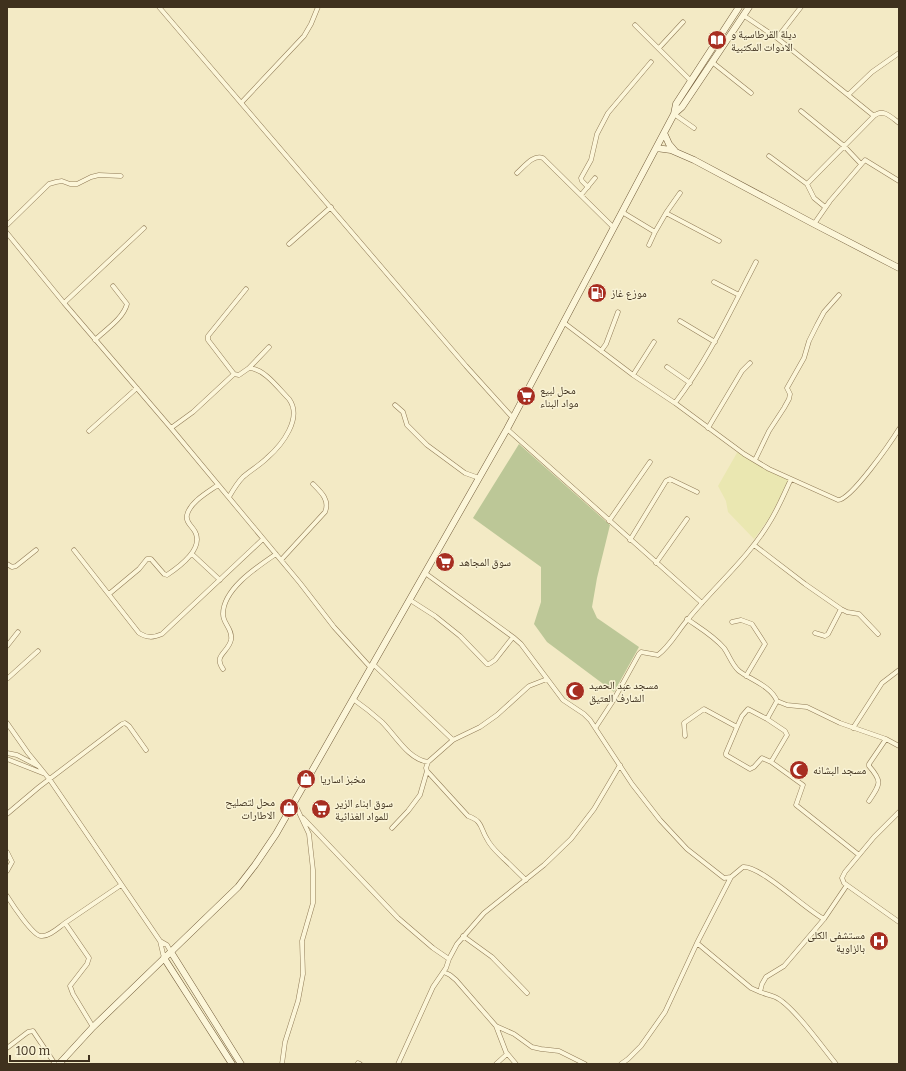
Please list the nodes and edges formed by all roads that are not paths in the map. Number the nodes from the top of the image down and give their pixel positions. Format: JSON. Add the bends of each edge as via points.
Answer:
{"nodes":[{"id":1,"x":159,"y":7,"type":"edge"},
{"id":2,"x":318,"y":7,"type":"edge"},
{"id":3,"x":739,"y":7,"type":"edge"},
{"id":4,"x":749,"y":7,"type":"edge"},
{"id":5,"x":801,"y":7,"type":"edge"},
{"id":6,"x":744,"y":15,"type":"junction"},
{"id":7,"x":683,"y":22,"type":"dead end"},
{"id":8,"x":635,"y":25,"type":"dead end"},
{"id":9,"x":777,"y":38,"type":"junction"},
{"id":10,"x":659,"y":48,"type":"junction"},
{"id":11,"x":899,"y":53,"type":"edge"},
{"id":12,"x":651,"y":62,"type":"dead end"},
{"id":13,"x":712,"y":62,"type":"junction"},
{"id":14,"x":691,"y":80,"type":"junction"},
{"id":15,"x":751,"y":93,"type":"dead end"},
{"id":16,"x":848,"y":95,"type":"junction"},
{"id":17,"x":241,"y":103,"type":"junction"},
{"id":18,"x":801,"y":111,"type":"dead end"},
{"id":19,"x":674,"y":114,"type":"junction"},
{"id":20,"x":874,"y":116,"type":"junction"},
{"id":21,"x":899,"y":124,"type":"edge"},
{"id":22,"x":694,"y":128,"type":"dead end"},
{"id":23,"x":664,"y":133,"type":"junction"},
{"id":24,"x":844,"y":146,"type":"junction"},
{"id":25,"x":656,"y":148,"type":"junction"},
{"id":26,"x":675,"y":152,"type":"junction"},
{"id":27,"x":769,"y":156,"type":"dead end"},
{"id":28,"x":861,"y":164,"type":"junction"},
{"id":29,"x":517,"y":173,"type":"dead end"},
{"id":30,"x":121,"y":176,"type":"dead end"},
{"id":31,"x":595,"y":178,"type":"dead end"},
{"id":32,"x":899,"y":181,"type":"edge"},
{"id":33,"x":807,"y":184,"type":"junction"},
{"id":34,"x":588,"y":187,"type":"junction"},
{"id":35,"x":680,"y":193,"type":"dead end"},
{"id":36,"x":581,"y":196,"type":"junction"},
{"id":37,"x":331,"y":207,"type":"junction"},
{"id":38,"x":825,"y":207,"type":"junction"},
{"id":39,"x":622,"y":212,"type":"junction"},
{"id":40,"x":666,"y":213,"type":"junction"},
{"id":41,"x":814,"y":224,"type":"junction"},
{"id":42,"x":7,"y":226,"type":"edge"},
{"id":43,"x":613,"y":227,"type":"junction"},
{"id":44,"x":144,"y":228,"type":"dead end"},
{"id":45,"x":654,"y":232,"type":"junction"},
{"id":46,"x":7,"y":233,"type":"edge"},
{"id":47,"x":719,"y":241,"type":"dead end"},
{"id":48,"x":289,"y":244,"type":"dead end"},
{"id":49,"x":649,"y":245,"type":"dead end"},
{"id":50,"x":756,"y":262,"type":"dead end"},
{"id":51,"x":899,"y":268,"type":"edge"},
{"id":52,"x":714,"y":282,"type":"dead end"},
{"id":53,"x":113,"y":286,"type":"dead end"},
{"id":54,"x":246,"y":289,"type":"dead end"},
{"id":55,"x":738,"y":295,"type":"junction"},
{"id":56,"x":839,"y":295,"type":"dead end"},
{"id":57,"x":64,"y":303,"type":"junction"},
{"id":58,"x":618,"y":312,"type":"dead end"},
{"id":59,"x":680,"y":321,"type":"dead end"},
{"id":60,"x":564,"y":322,"type":"junction"},
{"id":61,"x":95,"y":340,"type":"junction"},
{"id":62,"x":654,"y":342,"type":"dead end"},
{"id":63,"x":715,"y":342,"type":"junction"},
{"id":64,"x":269,"y":346,"type":"dead end"},
{"id":65,"x":602,"y":351,"type":"junction"},
{"id":66,"x":750,"y":363,"type":"dead end"},
{"id":67,"x":666,"y":367,"type":"dead end"},
{"id":68,"x":249,"y":368,"type":"junction"},
{"id":69,"x":234,"y":374,"type":"junction"},
{"id":70,"x":633,"y":375,"type":"junction"},
{"id":71,"x":690,"y":383,"type":"junction"},
{"id":72,"x":137,"y":388,"type":"junction"},
{"id":73,"x":675,"y":403,"type":"junction"},
{"id":74,"x":396,"y":405,"type":"dead end"},
{"id":75,"x":513,"y":418,"type":"junction"},
{"id":76,"x":171,"y":428,"type":"junction"},
{"id":77,"x":708,"y":428,"type":"junction"},
{"id":78,"x":507,"y":429,"type":"junction"},
{"id":79,"x":899,"y":429,"type":"edge"},
{"id":80,"x":90,"y":431,"type":"dead end"},
{"id":81,"x":755,"y":460,"type":"junction"},
{"id":82,"x":650,"y":462,"type":"dead end"},
{"id":83,"x":479,"y":478,"type":"junction"},
{"id":84,"x":791,"y":479,"type":"junction"},
{"id":85,"x":314,"y":484,"type":"dead end"},
{"id":86,"x":218,"y":485,"type":"junction"},
{"id":87,"x":697,"y":492,"type":"dead end"},
{"id":88,"x":229,"y":498,"type":"junction"},
{"id":89,"x":687,"y":519,"type":"dead end"},
{"id":90,"x":609,"y":521,"type":"junction"},
{"id":91,"x":263,"y":539,"type":"junction"},
{"id":92,"x":630,"y":540,"type":"junction"},
{"id":93,"x":754,"y":544,"type":"junction"},
{"id":94,"x":36,"y":550,"type":"dead end"},
{"id":95,"x":74,"y":550,"type":"dead end"},
{"id":96,"x":192,"y":554,"type":"junction"},
{"id":97,"x":276,"y":554,"type":"junction"},
{"id":98,"x":280,"y":560,"type":"junction"},
{"id":99,"x":656,"y":563,"type":"junction"},
{"id":100,"x":7,"y":564,"type":"edge"},
{"id":101,"x":425,"y":573,"type":"junction"},
{"id":102,"x":220,"y":580,"type":"junction"},
{"id":103,"x":109,"y":594,"type":"junction"},
{"id":104,"x":410,"y":600,"type":"junction"},
{"id":105,"x":702,"y":603,"type":"junction"},
{"id":106,"x":841,"y":609,"type":"junction"},
{"id":107,"x":687,"y":619,"type":"junction"},
{"id":108,"x":732,"y":622,"type":"dead end"},
{"id":109,"x":18,"y":632,"type":"dead end"},
{"id":110,"x":814,"y":633,"type":"dead end"},
{"id":111,"x":878,"y":634,"type":"dead end"},
{"id":112,"x":513,"y":636,"type":"junction"},
{"id":113,"x":7,"y":646,"type":"edge"},
{"id":114,"x":38,"y":651,"type":"dead end"},
{"id":115,"x":372,"y":666,"type":"junction"},
{"id":116,"x":223,"y":669,"type":"dead end"},
{"id":117,"x":899,"y":670,"type":"edge"},
{"id":118,"x":746,"y":676,"type":"junction"},
{"id":119,"x":7,"y":679,"type":"edge"},
{"id":120,"x":547,"y":679,"type":"junction"},
{"id":121,"x":353,"y":699,"type":"junction"},
{"id":122,"x":777,"y":701,"type":"junction"},
{"id":123,"x":767,"y":719,"type":"junction"},
{"id":124,"x":7,"y":723,"type":"edge"},
{"id":125,"x":596,"y":727,"type":"junction"},
{"id":126,"x":737,"y":727,"type":"junction"},
{"id":127,"x":853,"y":728,"type":"junction"},
{"id":128,"x":686,"y":736,"type":"dead end"},
{"id":129,"x":886,"y":739,"type":"junction"},
{"id":130,"x":453,"y":740,"type":"junction"},
{"id":131,"x":899,"y":746,"type":"edge"},
{"id":132,"x":146,"y":750,"type":"dead end"},
{"id":133,"x":7,"y":753,"type":"edge"},
{"id":134,"x":7,"y":759,"type":"edge"},
{"id":135,"x":428,"y":762,"type":"junction"},
{"id":136,"x":771,"y":762,"type":"junction"},
{"id":137,"x":620,"y":765,"type":"junction"},
{"id":138,"x":40,"y":767,"type":"junction"},
{"id":139,"x":427,"y":771,"type":"junction"},
{"id":140,"x":45,"y":774,"type":"junction"},
{"id":141,"x":50,"y":780,"type":"junction"},
{"id":142,"x":869,"y":800,"type":"dead end"},
{"id":143,"x":294,"y":802,"type":"junction"},
{"id":144,"x":899,"y":812,"type":"edge"},
{"id":145,"x":7,"y":814,"type":"edge"},
{"id":146,"x":300,"y":815,"type":"junction"},
{"id":147,"x":392,"y":828,"type":"dead end"},
{"id":148,"x":7,"y":852,"type":"edge"},
{"id":149,"x":859,"y":855,"type":"junction"},
{"id":150,"x":7,"y":871,"type":"edge"},
{"id":151,"x":731,"y":877,"type":"junction"},
{"id":152,"x":526,"y":880,"type":"junction"},
{"id":153,"x":121,"y":885,"type":"junction"},
{"id":154,"x":847,"y":885,"type":"junction"},
{"id":155,"x":7,"y":896,"type":"edge"},
{"id":156,"x":824,"y":919,"type":"junction"},
{"id":157,"x":899,"y":922,"type":"edge"},
{"id":158,"x":65,"y":923,"type":"junction"},
{"id":159,"x":463,"y":936,"type":"junction"},
{"id":160,"x":160,"y":941,"type":"junction"},
{"id":161,"x":697,"y":943,"type":"junction"},
{"id":162,"x":171,"y":952,"type":"junction"},
{"id":163,"x":164,"y":958,"type":"junction"},
{"id":164,"x":449,"y":959,"type":"junction"},
{"id":165,"x":444,"y":972,"type":"junction"},
{"id":166,"x":527,"y":992,"type":"dead end"},
{"id":167,"x":760,"y":992,"type":"junction"},
{"id":168,"x":496,"y":1026,"type":"junction"},
{"id":169,"x":93,"y":1027,"type":"junction"},
{"id":170,"x":7,"y":1048,"type":"edge"},
{"id":171,"x":507,"y":1054,"type":"junction"},
{"id":172,"x":55,"y":1064,"type":"edge"},
{"id":173,"x":59,"y":1064,"type":"edge"},
{"id":174,"x":232,"y":1064,"type":"edge"},
{"id":175,"x":241,"y":1064,"type":"edge"},
{"id":176,"x":282,"y":1064,"type":"edge"},
{"id":177,"x":398,"y":1064,"type":"edge"},
{"id":178,"x":496,"y":1064,"type":"edge"},
{"id":179,"x":516,"y":1064,"type":"edge"},
{"id":180,"x":585,"y":1064,"type":"edge"},
{"id":181,"x":621,"y":1064,"type":"edge"},
{"id":182,"x":836,"y":1064,"type":"edge"}],
"edges":[{"from":1,"to":17,"type":"street"},
{"from":2,"to":17,"type":"street","via":[[304,36]]},
{"from":3,"to":14,"type":"main road"},
{"from":4,"to":6,"type":"main road"},
{"from":5,"to":9,"type":"street"},
{"from":6,"to":9,"type":"street"},
{"from":6,"to":13,"type":"main road"},
{"from":7,"to":10,"type":"street"},
{"from":8,"to":10,"type":"street"},
{"from":9,"to":16,"type":"street"},
{"from":10,"to":14,"type":"street"},
{"from":11,"to":16,"type":"street","via":[[872,72]]},
{"from":12,"to":34,"type":"street","via":[[608,113],[597,134],[591,160],[581,178]]},
{"from":13,"to":15,"type":"street"},
{"from":13,"to":19,"type":"main road","via":[[682,107]]},
{"from":14,"to":19,"type":"main road","via":[[676,104]]},
{"from":16,"to":20,"type":"street"},
{"from":17,"to":37,"type":"street"},
{"from":18,"to":24,"type":"street"},
{"from":19,"to":22,"type":"street"},
{"from":19,"to":23,"type":"main road"},
{"from":20,"to":21,"type":"street","via":[[883,112]]},
{"from":20,"to":24,"type":"street"},
{"from":23,"to":25,"type":"main road"},
{"from":23,"to":26,"type":"main road"},
{"from":24,"to":28,"type":"street"},
{"from":24,"to":33,"type":"street"},
{"from":25,"to":26,"type":"main road"},
{"from":25,"to":39,"type":"main road"},
{"from":26,"to":41,"type":"main road"},
{"from":27,"to":33,"type":"street"},
{"from":28,"to":32,"type":"street","via":[[865,160]]},
{"from":28,"to":38,"type":"street"},
{"from":29,"to":36,"type":"street","via":[[534,158],[541,157]]},
{"from":30,"to":42,"type":"street","via":[[98,175],[77,184],[62,181],[49,184]]},
{"from":31,"to":34,"type":"street"},
{"from":33,"to":38,"type":"street","via":[[814,198]]},
{"from":34,"to":36,"type":"street"},
{"from":35,"to":40,"type":"street"},
{"from":36,"to":43,"type":"street"},
{"from":37,"to":48,"type":"street"},
{"from":37,"to":75,"type":"street"},
{"from":38,"to":41,"type":"street"},
{"from":39,"to":43,"type":"main road"},
{"from":39,"to":45,"type":"street"},
{"from":40,"to":45,"type":"street"},
{"from":40,"to":47,"type":"street"},
{"from":41,"to":51,"type":"main road"},
{"from":43,"to":60,"type":"main road"},
{"from":44,"to":57,"type":"street"},
{"from":45,"to":49,"type":"street"},
{"from":46,"to":57,"type":"street"},
{"from":50,"to":55,"type":"street"},
{"from":52,"to":55,"type":"street"},
{"from":53,"to":61,"type":"street","via":[[127,304],[126,308],[123,314]]},
{"from":54,"to":69,"type":"street","via":[[208,336]]},
{"from":55,"to":63,"type":"street"},
{"from":56,"to":81,"type":"street","via":[[824,312],[812,333],[804,358],[787,388],[789,399]]},
{"from":57,"to":61,"type":"street"},
{"from":58,"to":65,"type":"street"},
{"from":59,"to":63,"type":"street"},
{"from":60,"to":65,"type":"street"},
{"from":60,"to":75,"type":"main road"},
{"from":61,"to":72,"type":"street"},
{"from":62,"to":70,"type":"street"},
{"from":63,"to":71,"type":"street"},
{"from":64,"to":68,"type":"street"},
{"from":65,"to":70,"type":"street"},
{"from":66,"to":77,"type":"street","via":[[742,371]]},
{"from":67,"to":71,"type":"street"},
{"from":68,"to":69,"type":"street","via":[[240,375]]},
{"from":68,"to":88,"type":"street","via":[[263,374],[289,399],[294,410],[293,417],[287,434],[276,449],[239,482]]},
{"from":69,"to":76,"type":"street","via":[[193,412]]},
{"from":70,"to":73,"type":"street"},
{"from":71,"to":73,"type":"street"},
{"from":72,"to":76,"type":"street"},
{"from":72,"to":80,"type":"street"},
{"from":73,"to":77,"type":"street"},
{"from":74,"to":83,"type":"street","via":[[402,412],[407,426],[427,445],[465,473]]},
{"from":75,"to":78,"type":"main road"},
{"from":76,"to":86,"type":"street"},
{"from":77,"to":81,"type":"street"},
{"from":78,"to":83,"type":"main road"},
{"from":78,"to":90,"type":"street"},
{"from":79,"to":84,"type":"street","via":[[878,459],[844,499],[838,500]]},
{"from":81,"to":84,"type":"street"},
{"from":82,"to":90,"type":"street"},
{"from":83,"to":101,"type":"main road"},
{"from":84,"to":93,"type":"street","via":[[769,524]]},
{"from":85,"to":98,"type":"street","via":[[327,503],[325,512]]},
{"from":86,"to":88,"type":"street"},
{"from":86,"to":96,"type":"street","via":[[199,499],[188,512],[188,521],[197,536]]},
{"from":87,"to":92,"type":"street","via":[[670,479],[666,481]]},
{"from":88,"to":91,"type":"street"},
{"from":89,"to":99,"type":"street"},
{"from":90,"to":92,"type":"street"},
{"from":91,"to":97,"type":"street"},
{"from":91,"to":102,"type":"street"},
{"from":92,"to":99,"type":"street"},
{"from":93,"to":105,"type":"street"},
{"from":93,"to":106,"type":"street"},
{"from":94,"to":100,"type":"street","via":[[16,566]]},
{"from":95,"to":103,"type":"street"},
{"from":96,"to":102,"type":"street"},
{"from":96,"to":103,"type":"street","via":[[167,575],[151,559],[147,559]]},
{"from":97,"to":98,"type":"street"},
{"from":97,"to":116,"type":"street","via":[[235,587],[225,600],[223,617],[230,630],[231,640],[220,657]]},
{"from":98,"to":115,"type":"street","via":[[334,627]]},
{"from":99,"to":105,"type":"street"},
{"from":101,"to":104,"type":"main road"},
{"from":101,"to":112,"type":"street"},
{"from":102,"to":103,"type":"street","via":[[156,637],[145,637],[139,633]]},
{"from":104,"to":112,"type":"street","via":[[460,636],[487,664],[495,660]]},
{"from":104,"to":115,"type":"main road"},
{"from":105,"to":107,"type":"street"},
{"from":106,"to":110,"type":"street","via":[[828,634],[824,636]]},
{"from":106,"to":111,"type":"street","via":[[859,614]]},
{"from":107,"to":118,"type":"street","via":[[716,639],[736,667]]},
{"from":107,"to":125,"type":"street","via":[[659,655],[641,652],[639,654]]},
{"from":108,"to":118,"type":"street","via":[[741,620],[752,624],[766,644]]},
{"from":109,"to":113,"type":"street"},
{"from":112,"to":120,"type":"street"},
{"from":114,"to":119,"type":"street"},
{"from":115,"to":121,"type":"main road"},
{"from":115,"to":130,"type":"street"},
{"from":117,"to":127,"type":"street","via":[[882,683]]},
{"from":118,"to":122,"type":"street","via":[[774,694]]},
{"from":120,"to":125,"type":"street","via":[[563,700],[584,714]]},
{"from":120,"to":130,"type":"street","via":[[529,686],[497,715],[480,727]]},
{"from":121,"to":135,"type":"street","via":[[382,722],[412,755]]},
{"from":121,"to":143,"type":"main road"},
{"from":122,"to":123,"type":"street"},
{"from":122,"to":127,"type":"street","via":[[807,707]]},
{"from":123,"to":126,"type":"street","via":[[748,709]]},
{"from":123,"to":136,"type":"street","via":[[787,734]]},
{"from":124,"to":138,"type":"street"},
{"from":125,"to":137,"type":"street"},
{"from":126,"to":128,"type":"street","via":[[704,710],[684,723]]},
{"from":126,"to":136,"type":"street","via":[[726,755],[750,769],[762,758]]},
{"from":127,"to":129,"type":"street"},
{"from":129,"to":131,"type":"street"},
{"from":129,"to":142,"type":"street","via":[[869,764],[879,781]]},
{"from":130,"to":135,"type":"street"},
{"from":132,"to":141,"type":"street","via":[[125,723]]},
{"from":133,"to":138,"type":"street","via":[[17,755]]},
{"from":134,"to":140,"type":"street"},
{"from":135,"to":139,"type":"street"},
{"from":136,"to":149,"type":"street","via":[[803,785],[796,805]]},
{"from":137,"to":151,"type":"street","via":[[674,837],[722,877]]},
{"from":137,"to":152,"type":"street","via":[[579,829],[554,856]]},
{"from":138,"to":140,"type":"street"},
{"from":139,"to":147,"type":"street","via":[[420,795]]},
{"from":139,"to":152,"type":"street","via":[[468,816],[479,822],[495,851]]},
{"from":140,"to":141,"type":"street"},
{"from":141,"to":145,"type":"street"},
{"from":141,"to":153,"type":"street"},
{"from":143,"to":146,"type":"street"},
{"from":143,"to":162,"type":"main road","via":[[266,850],[244,880]]},
{"from":144,"to":149,"type":"street"},
{"from":146,"to":164,"type":"street","via":[[398,918]]},
{"from":146,"to":176,"type":"street","via":[[309,834],[313,903],[302,941],[303,974],[298,1001],[285,1042]]},
{"from":148,"to":150,"type":"street","via":[[12,862]]},
{"from":149,"to":154,"type":"street","via":[[842,876]]},
{"from":151,"to":156,"type":"street","via":[[743,868],[751,869]]},
{"from":151,"to":161,"type":"street"},
{"from":152,"to":159,"type":"street","via":[[484,913]]},
{"from":153,"to":158,"type":"street"},
{"from":153,"to":160,"type":"street"},
{"from":154,"to":156,"type":"street"},
{"from":154,"to":157,"type":"street"},
{"from":155,"to":158,"type":"street","via":[[38,936],[49,934]]},
{"from":156,"to":167,"type":"street","via":[[784,966],[766,977]]},
{"from":158,"to":169,"type":"street","via":[[89,958],[70,986]]},
{"from":159,"to":164,"type":"street"},
{"from":159,"to":166,"type":"street","via":[[492,957]]},
{"from":160,"to":162,"type":"street"},
{"from":160,"to":163,"type":"street"},
{"from":161,"to":167,"type":"street"},
{"from":161,"to":181,"type":"street","via":[[661,1019],[637,1050]]},
{"from":162,"to":163,"type":"main road"},
{"from":162,"to":175,"type":"main road"},
{"from":163,"to":169,"type":"main road"},
{"from":163,"to":174,"type":"main road"},
{"from":164,"to":165,"type":"street"},
{"from":165,"to":168,"type":"street","via":[[454,977]]},
{"from":165,"to":177,"type":"street","via":[[434,987]]},
{"from":167,"to":182,"type":"street","via":[[776,997],[786,1004]]},
{"from":168,"to":171,"type":"street"},
{"from":168,"to":180,"type":"street","via":[[514,1034],[532,1047],[559,1051]]},
{"from":169,"to":173,"type":"main road"},
{"from":170,"to":172,"type":"street","via":[[33,1031]]},
{"from":171,"to":178,"type":"street"},
{"from":171,"to":179,"type":"street"}]}
